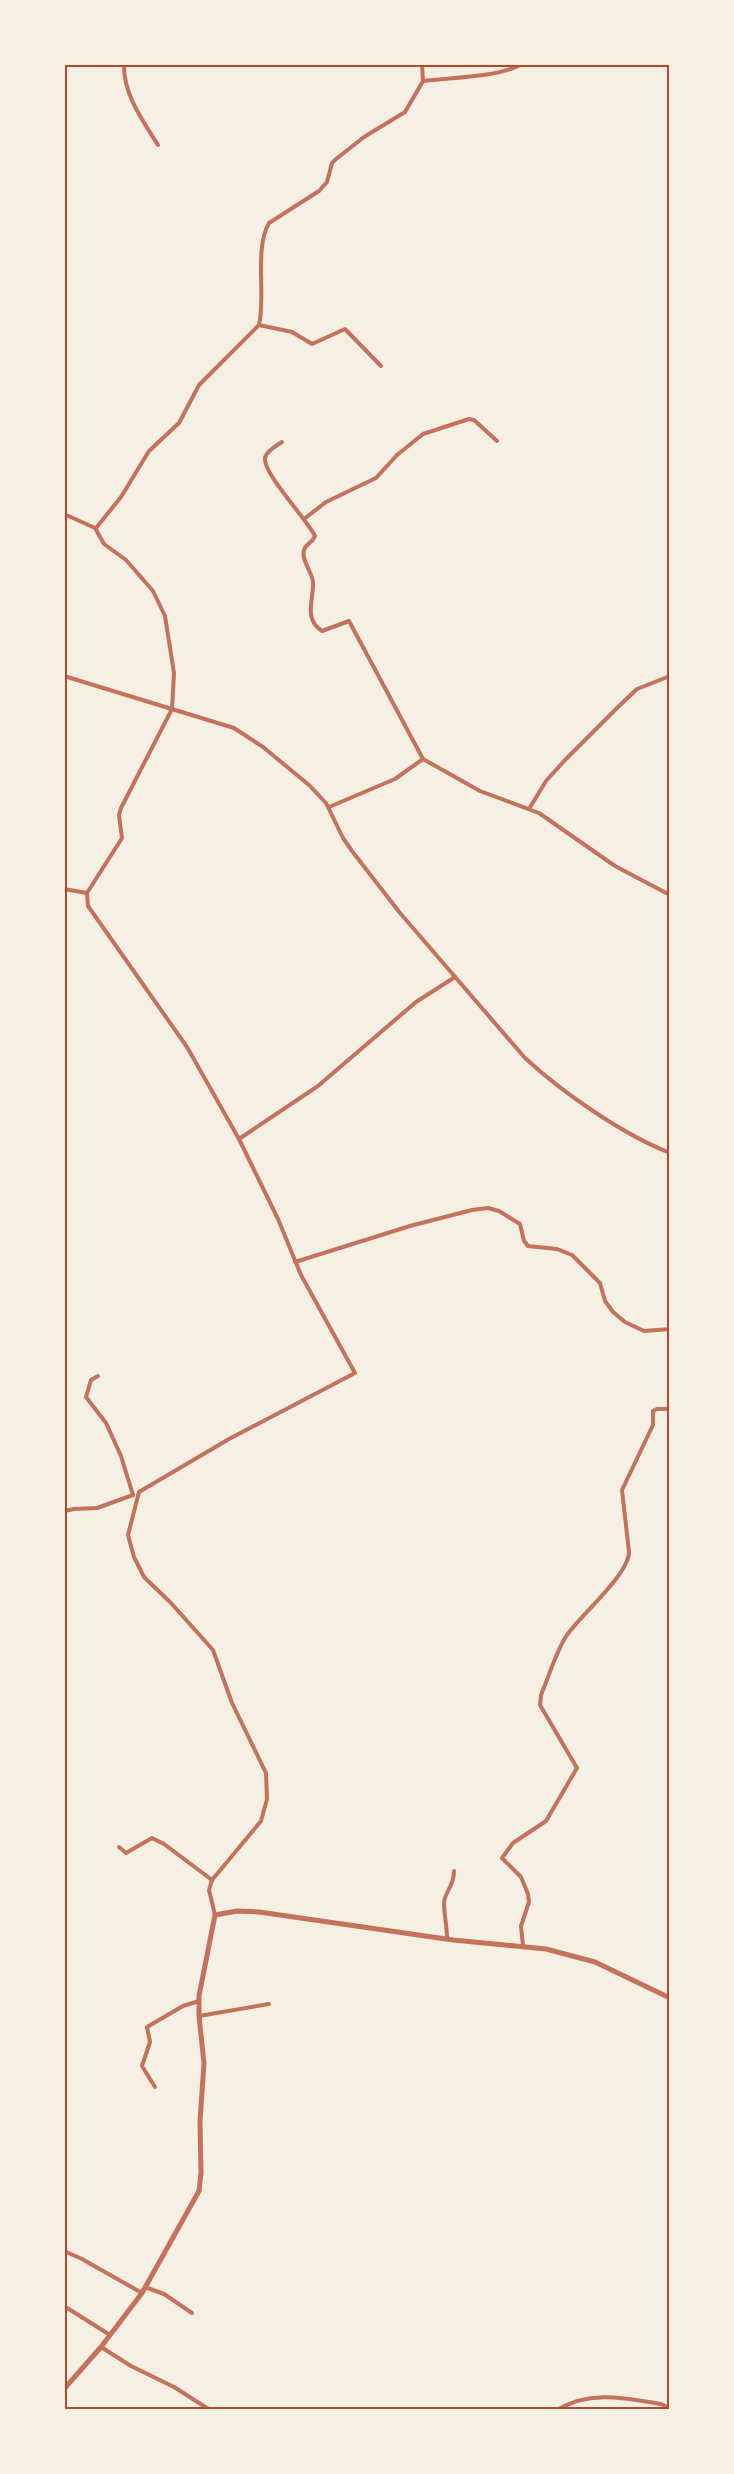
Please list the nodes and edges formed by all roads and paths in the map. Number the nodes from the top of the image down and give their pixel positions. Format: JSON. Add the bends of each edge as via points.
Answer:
{"nodes":[{"id":1,"x":124,"y":64,"type":"edge"},
{"id":2,"x":422,"y":64,"type":"edge"},
{"id":3,"x":522,"y":64,"type":"edge"},
{"id":4,"x":423,"y":81,"type":"junction"},
{"id":5,"x":158,"y":145,"type":"dead end"},
{"id":6,"x":260,"y":325,"type":"junction"},
{"id":7,"x":381,"y":366,"type":"dead end"},
{"id":8,"x":282,"y":441,"type":"dead end"},
{"id":9,"x":497,"y":441,"type":"dead end"},
{"id":10,"x":64,"y":514,"type":"edge"},
{"id":11,"x":304,"y":519,"type":"junction"},
{"id":12,"x":95,"y":528,"type":"junction"},
{"id":13,"x":64,"y":676,"type":"edge"},
{"id":14,"x":669,"y":676,"type":"edge"},
{"id":15,"x":172,"y":709,"type":"junction"},
{"id":16,"x":423,"y":759,"type":"junction"},
{"id":17,"x":328,"y":807,"type":"junction"},
{"id":18,"x":529,"y":809,"type":"junction"},
{"id":19,"x":64,"y":889,"type":"edge"},
{"id":20,"x":87,"y":893,"type":"junction"},
{"id":21,"x":669,"y":895,"type":"edge"},
{"id":22,"x":454,"y":977,"type":"junction"},
{"id":23,"x":239,"y":1139,"type":"junction"},
{"id":24,"x":669,"y":1153,"type":"edge"},
{"id":25,"x":295,"y":1262,"type":"junction"},
{"id":26,"x":669,"y":1329,"type":"edge"},
{"id":27,"x":98,"y":1376,"type":"dead end"},
{"id":28,"x":669,"y":1409,"type":"edge"},
{"id":29,"x":139,"y":1492,"type":"junction"},
{"id":30,"x":133,"y":1495,"type":"junction"},
{"id":31,"x":64,"y":1511,"type":"edge"},
{"id":32,"x":119,"y":1848,"type":"dead end"},
{"id":33,"x":454,"y":1870,"type":"dead end"},
{"id":34,"x":212,"y":1880,"type":"junction"},
{"id":35,"x":215,"y":1915,"type":"junction"},
{"id":36,"x":447,"y":1938,"type":"junction"},
{"id":37,"x":524,"y":1946,"type":"junction"},
{"id":38,"x":669,"y":1998,"type":"edge"},
{"id":39,"x":199,"y":2001,"type":"junction"},
{"id":40,"x":269,"y":2004,"type":"dead end"},
{"id":41,"x":199,"y":2016,"type":"junction"},
{"id":42,"x":155,"y":2087,"type":"dead end"},
{"id":43,"x":64,"y":2251,"type":"edge"},
{"id":44,"x":145,"y":2287,"type":"junction"},
{"id":45,"x":142,"y":2293,"type":"junction"},
{"id":46,"x":64,"y":2306,"type":"edge"},
{"id":47,"x":192,"y":2313,"type":"dead end"},
{"id":48,"x":110,"y":2335,"type":"junction"},
{"id":49,"x":101,"y":2347,"type":"junction"},
{"id":50,"x":64,"y":2388,"type":"edge"},
{"id":51,"x":669,"y":2408,"type":"edge"},
{"id":52,"x":210,"y":2409,"type":"edge"},
{"id":53,"x":557,"y":2409,"type":"edge"}],
"edges":[{"from":1,"to":5,"type":"street","via":[[123,79],[132,101]]},
{"from":2,"to":4,"type":"street"},
{"from":3,"to":4,"type":"street","via":[[497,72]]},
{"from":4,"to":6,"type":"street","via":[[405,112],[359,140],[332,164],[327,182],[319,191],[269,223],[261,273]]},
{"from":6,"to":7,"type":"street","via":[[292,332],[312,344],[345,328]]},
{"from":6,"to":12,"type":"street","via":[[200,385],[179,423],[149,451],[121,497]]},
{"from":8,"to":11,"type":"street","via":[[265,459]]},
{"from":9,"to":11,"type":"street","via":[[474,420],[423,434],[376,478],[326,502]]},
{"from":10,"to":12,"type":"street"},
{"from":11,"to":16,"type":"street","via":[[315,536],[303,554],[312,580],[312,619],[322,631],[349,621]]},
{"from":12,"to":15,"type":"street","via":[[104,544],[131,566],[161,604],[174,673]]},
{"from":13,"to":15,"type":"street"},
{"from":14,"to":18,"type":"street","via":[[637,689],[618,707],[559,767]]},
{"from":15,"to":17,"type":"street","via":[[223,724],[250,738],[309,785]]},
{"from":15,"to":20,"type":"street","via":[[121,808],[122,838]]},
{"from":16,"to":17,"type":"street","via":[[395,779]]},
{"from":16,"to":18,"type":"street","via":[[480,791]]},
{"from":17,"to":22,"type":"street","via":[[342,838]]},
{"from":18,"to":21,"type":"street","via":[[615,866]]},
{"from":19,"to":20,"type":"street"},
{"from":20,"to":23,"type":"street","via":[[92,914],[187,1047]]},
{"from":22,"to":23,"type":"street","via":[[416,1002],[313,1090]]},
{"from":22,"to":24,"type":"street","via":[[540,1071],[590,1108]]},
{"from":23,"to":25,"type":"street"},
{"from":25,"to":26,"type":"street","via":[[451,1214],[488,1208],[520,1224],[528,1246],[557,1249],[575,1257],[600,1282],[604,1301],[624,1322],[644,1331]]},
{"from":25,"to":29,"type":"street","via":[[355,1373]]},
{"from":27,"to":30,"type":"street","via":[[91,1380],[86,1397],[106,1423]]},
{"from":28,"to":37,"type":"street","via":[[653,1411],[653,1425],[622,1490],[627,1561],[597,1603],[566,1636],[541,1695],[540,1705],[577,1768],[546,1821],[513,1843],[502,1858],[521,1877],[528,1894],[521,1926]]},
{"from":29,"to":30,"type":"street"},
{"from":29,"to":34,"type":"street","via":[[128,1535],[134,1557],[144,1577],[213,1650],[232,1703],[266,1773],[267,1799],[261,1821]]},
{"from":30,"to":31,"type":"street","via":[[105,1506]]},
{"from":32,"to":34,"type":"street","via":[[126,1853],[152,1838]]},
{"from":33,"to":36,"type":"street","via":[[453,1884],[444,1901]]},
{"from":34,"to":35,"type":"street","via":[[209,1890]]},
{"from":35,"to":36,"type":"street","via":[[248,1911]]},
{"from":35,"to":39,"type":"street"},
{"from":36,"to":37,"type":"street"},
{"from":37,"to":38,"type":"street","via":[[595,1962]]},
{"from":39,"to":41,"type":"street"},
{"from":39,"to":42,"type":"street","via":[[147,2027],[150,2042],[142,2066]]},
{"from":40,"to":41,"type":"street"},
{"from":41,"to":44,"type":"street","via":[[204,2063],[200,2184]]},
{"from":43,"to":45,"type":"street"},
{"from":44,"to":45,"type":"street"},
{"from":44,"to":47,"type":"street","via":[[164,2294]]},
{"from":45,"to":48,"type":"street"},
{"from":46,"to":48,"type":"street"},
{"from":48,"to":49,"type":"street"},
{"from":49,"to":50,"type":"street"},
{"from":49,"to":52,"type":"street"},
{"from":51,"to":53,"type":"street","via":[[598,2396],[572,2401]]}]}
